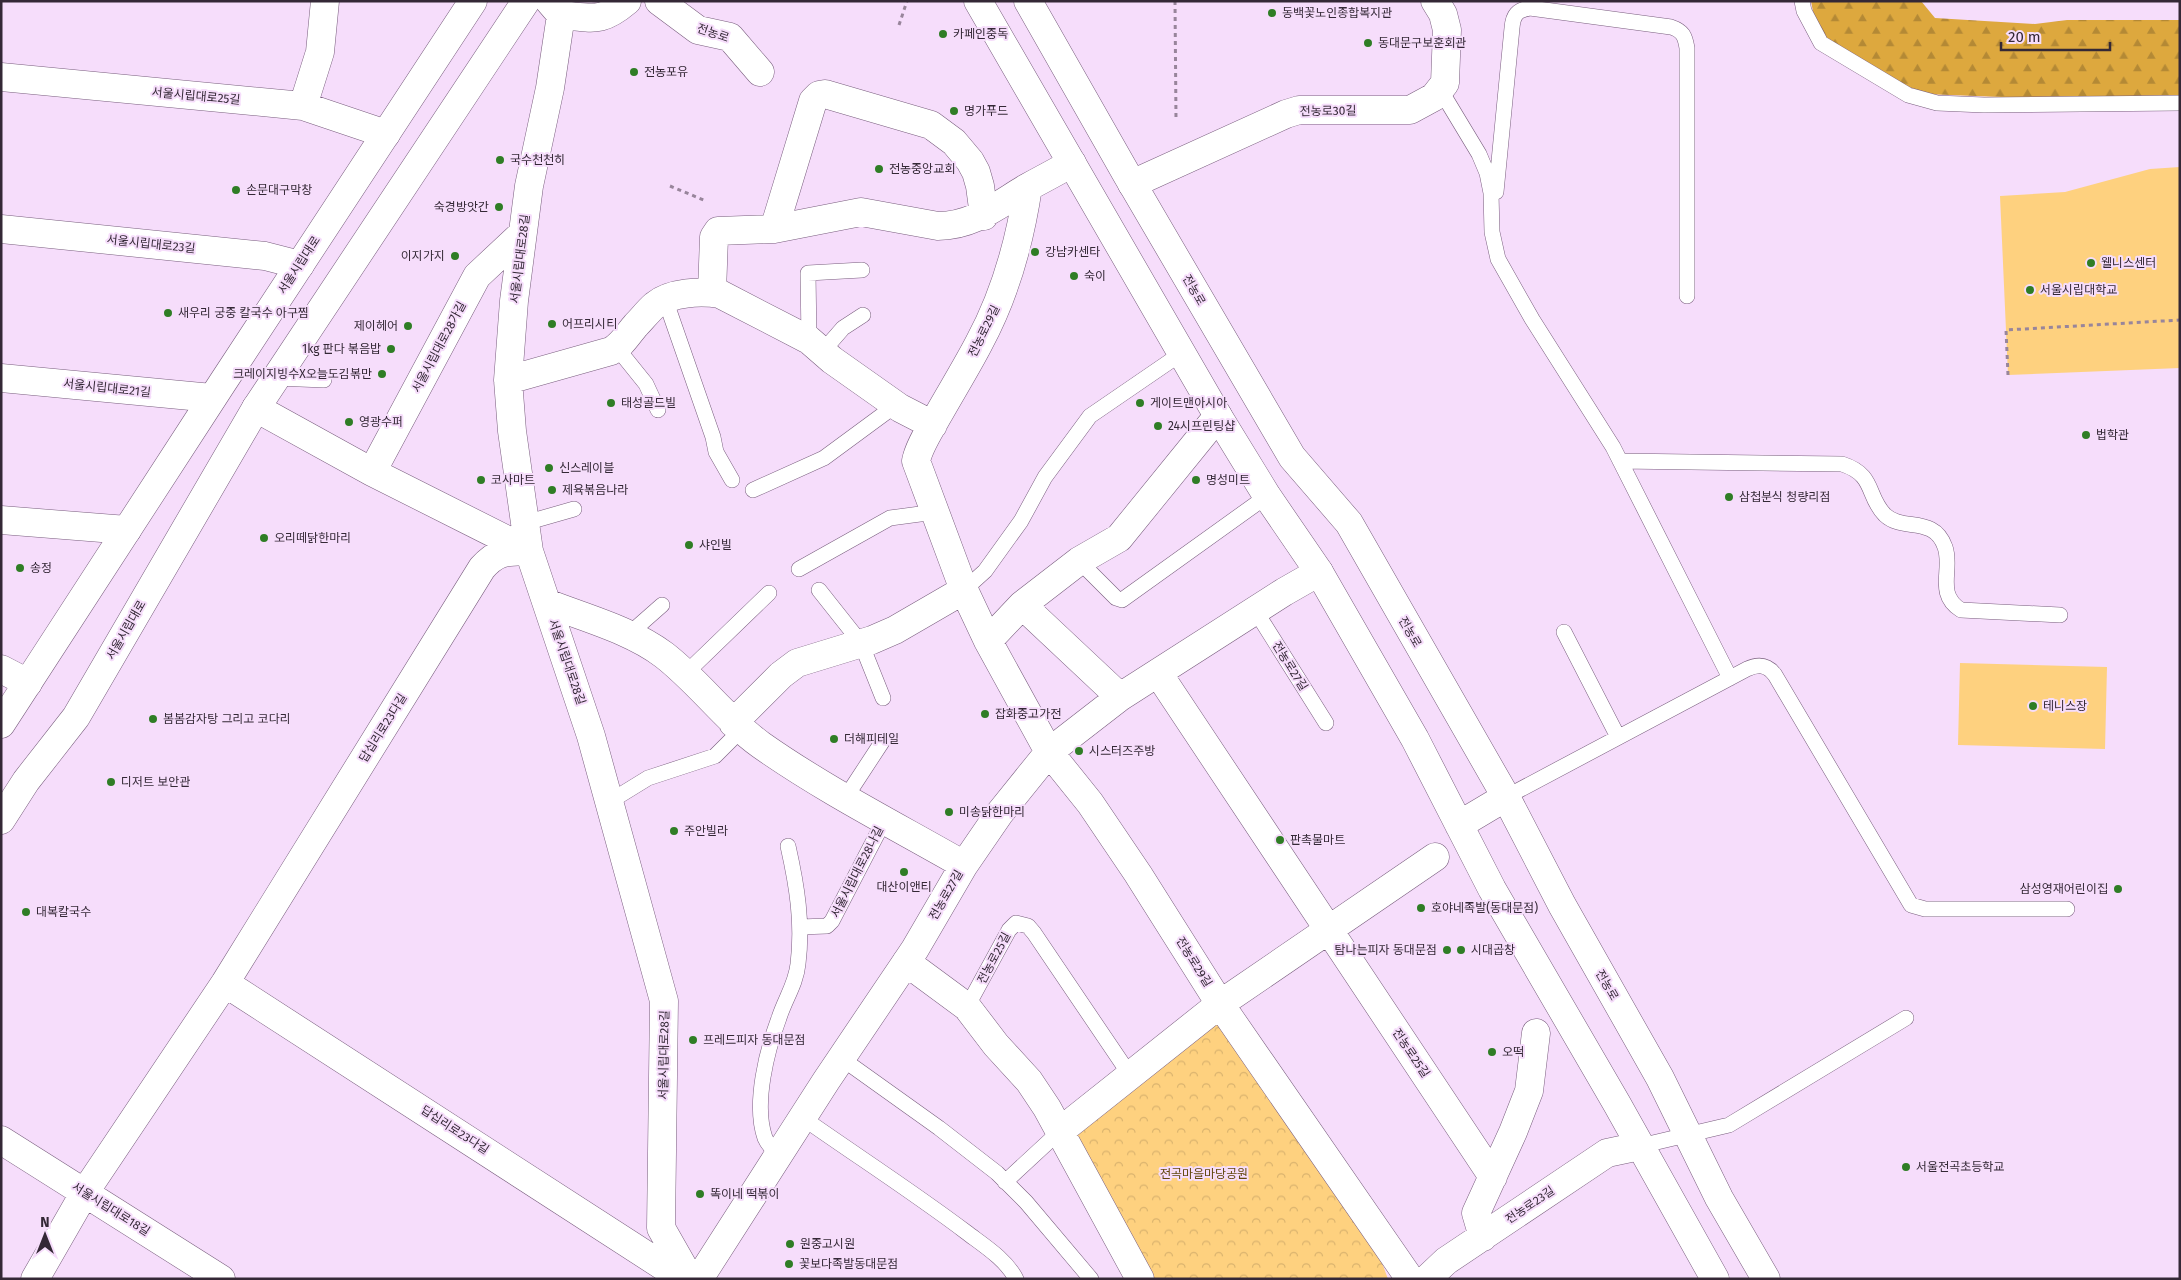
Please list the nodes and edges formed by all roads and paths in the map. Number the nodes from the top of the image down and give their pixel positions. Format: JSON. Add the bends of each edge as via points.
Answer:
{"nodes":[{"id":1,"x":325,"y":1,"type":"edge"},
{"id":2,"x":473,"y":1,"type":"edge"},
{"id":3,"x":526,"y":1,"type":"edge"},
{"id":4,"x":627,"y":1,"type":"edge"},
{"id":5,"x":659,"y":1,"type":"edge"},
{"id":6,"x":907,"y":1,"type":"edge"},
{"id":7,"x":978,"y":1,"type":"edge"},
{"id":8,"x":1028,"y":1,"type":"edge"},
{"id":9,"x":1175,"y":1,"type":"edge"},
{"id":10,"x":1435,"y":1,"type":"edge"},
{"id":11,"x":1802,"y":1,"type":"edge"},
{"id":12,"x":555,"y":8,"type":"edge"},
{"id":13,"x":899,"y":25,"type":"dead end"},
{"id":14,"x":760,"y":72,"type":"dead end"},
{"id":15,"x":1,"y":78,"type":"edge"},
{"id":16,"x":1441,"y":91,"type":"junction"},
{"id":17,"x":2180,"y":103,"type":"edge"},
{"id":18,"x":303,"y":106,"type":"junction"},
{"id":19,"x":1176,"y":120,"type":"dead end"},
{"id":20,"x":386,"y":134,"type":"junction"},
{"id":21,"x":1072,"y":163,"type":"junction"},
{"id":22,"x":1132,"y":184,"type":"junction"},
{"id":23,"x":1028,"y":187,"type":"junction"},
{"id":24,"x":1493,"y":214,"type":"junction"},
{"id":25,"x":984,"y":216,"type":"junction"},
{"id":26,"x":774,"y":229,"type":"junction"},
{"id":27,"x":1,"y":230,"type":"edge"},
{"id":28,"x":522,"y":234,"type":"junction"},
{"id":29,"x":300,"y":265,"type":"junction"},
{"id":30,"x":862,"y":270,"type":"dead end"},
{"id":31,"x":712,"y":292,"type":"junction"},
{"id":32,"x":1687,"y":296,"type":"dead end"},
{"id":33,"x":665,"y":299,"type":"junction"},
{"id":34,"x":863,"y":315,"type":"dead end"},
{"id":35,"x":2180,"y":320,"type":"edge"},
{"id":36,"x":816,"y":346,"type":"junction"},
{"id":37,"x":616,"y":348,"type":"junction"},
{"id":38,"x":1182,"y":352,"type":"junction"},
{"id":39,"x":2008,"y":375,"type":"dead end"},
{"id":40,"x":1,"y":378,"type":"edge"},
{"id":41,"x":276,"y":378,"type":"junction"},
{"id":42,"x":324,"y":380,"type":"dead end"},
{"id":43,"x":508,"y":380,"type":"junction"},
{"id":44,"x":212,"y":398,"type":"junction"},
{"id":45,"x":896,"y":405,"type":"junction"},
{"id":46,"x":256,"y":408,"type":"junction"},
{"id":47,"x":658,"y":410,"type":"dead end"},
{"id":48,"x":1218,"y":416,"type":"junction"},
{"id":49,"x":932,"y":425,"type":"junction"},
{"id":50,"x":1620,"y":461,"type":"junction"},
{"id":51,"x":372,"y":472,"type":"junction"},
{"id":52,"x":732,"y":480,"type":"dead end"},
{"id":53,"x":753,"y":490,"type":"dead end"},
{"id":54,"x":1267,"y":496,"type":"junction"},
{"id":55,"x":574,"y":509,"type":"dead end"},
{"id":56,"x":935,"y":512,"type":"junction"},
{"id":57,"x":1,"y":520,"type":"edge"},
{"id":58,"x":525,"y":522,"type":"junction"},
{"id":59,"x":127,"y":530,"type":"junction"},
{"id":60,"x":529,"y":551,"type":"junction"},
{"id":61,"x":1079,"y":561,"type":"junction"},
{"id":62,"x":799,"y":569,"type":"dead end"},
{"id":63,"x":1319,"y":572,"type":"junction"},
{"id":64,"x":819,"y":590,"type":"dead end"},
{"id":65,"x":964,"y":590,"type":"junction"},
{"id":66,"x":768,"y":593,"type":"dead end"},
{"id":67,"x":547,"y":603,"type":"junction"},
{"id":68,"x":662,"y":605,"type":"dead end"},
{"id":69,"x":1022,"y":605,"type":"junction"},
{"id":70,"x":1255,"y":610,"type":"junction"},
{"id":71,"x":2060,"y":615,"type":"dead end"},
{"id":72,"x":1564,"y":632,"type":"dead end"},
{"id":73,"x":628,"y":636,"type":"junction"},
{"id":74,"x":988,"y":641,"type":"junction"},
{"id":75,"x":861,"y":643,"type":"junction"},
{"id":76,"x":1,"y":669,"type":"edge"},
{"id":77,"x":1158,"y":673,"type":"junction"},
{"id":78,"x":684,"y":674,"type":"junction"},
{"id":79,"x":1730,"y":678,"type":"junction"},
{"id":80,"x":28,"y":683,"type":"junction"},
{"id":81,"x":1120,"y":697,"type":"junction"},
{"id":82,"x":883,"y":698,"type":"dead end"},
{"id":83,"x":1326,"y":723,"type":"dead end"},
{"id":84,"x":1,"y":724,"type":"edge"},
{"id":85,"x":737,"y":727,"type":"junction"},
{"id":86,"x":1618,"y":737,"type":"junction"},
{"id":87,"x":882,"y":742,"type":"dead end"},
{"id":88,"x":1049,"y":752,"type":"junction"},
{"id":89,"x":846,"y":797,"type":"junction"},
{"id":90,"x":1506,"y":797,"type":"junction"},
{"id":91,"x":609,"y":802,"type":"junction"},
{"id":92,"x":885,"y":819,"type":"junction"},
{"id":93,"x":1,"y":820,"type":"edge"},
{"id":94,"x":1460,"y":825,"type":"junction"},
{"id":95,"x":788,"y":846,"type":"dead end"},
{"id":96,"x":1435,"y":857,"type":"dead end"},
{"id":97,"x":964,"y":865,"type":"junction"},
{"id":98,"x":2067,"y":909,"type":"dead end"},
{"id":99,"x":800,"y":928,"type":"junction"},
{"id":100,"x":1329,"y":929,"type":"junction"},
{"id":101,"x":906,"y":962,"type":"junction"},
{"id":102,"x":225,"y":983,"type":"junction"},
{"id":103,"x":1220,"y":1004,"type":"junction"},
{"id":104,"x":968,"y":1007,"type":"junction"},
{"id":105,"x":1906,"y":1018,"type":"dead end"},
{"id":106,"x":1536,"y":1033,"type":"dead end"},
{"id":107,"x":841,"y":1058,"type":"junction"},
{"id":108,"x":1130,"y":1075,"type":"junction"},
{"id":109,"x":803,"y":1118,"type":"junction"},
{"id":110,"x":1059,"y":1132,"type":"junction"},
{"id":111,"x":1688,"y":1134,"type":"junction"},
{"id":112,"x":1,"y":1140,"type":"edge"},
{"id":113,"x":1640,"y":1146,"type":"junction"},
{"id":114,"x":779,"y":1156,"type":"junction"},
{"id":115,"x":1493,"y":1177,"type":"junction"},
{"id":116,"x":1005,"y":1182,"type":"junction"},
{"id":117,"x":85,"y":1192,"type":"junction"},
{"id":118,"x":1483,"y":1237,"type":"junction"},
{"id":119,"x":35,"y":1279,"type":"edge"},
{"id":120,"x":221,"y":1279,"type":"edge"},
{"id":121,"x":683,"y":1279,"type":"edge"},
{"id":122,"x":690,"y":1279,"type":"edge"},
{"id":123,"x":699,"y":1279,"type":"edge"},
{"id":124,"x":1016,"y":1279,"type":"edge"},
{"id":125,"x":1091,"y":1279,"type":"edge"},
{"id":126,"x":1140,"y":1279,"type":"edge"},
{"id":127,"x":1410,"y":1279,"type":"edge"},
{"id":128,"x":1428,"y":1279,"type":"edge"},
{"id":129,"x":1715,"y":1279,"type":"edge"},
{"id":130,"x":1766,"y":1279,"type":"edge"}],
"edges":[{"from":1,"to":18,"type":"street","via":[[320,52]]},
{"from":2,"to":20,"type":"street","name":"서울시립대로"},
{"from":3,"to":41,"type":"street","name":"서울시립대로"},
{"from":4,"to":12,"type":"street","via":[[611,15],[595,18]]},
{"from":5,"to":14,"type":"street","name":"전농로","via":[[698,30],[730,37]]},
{"from":6,"to":13,"type":"path"},
{"from":7,"to":21,"type":"street"},
{"from":8,"to":22,"type":"street","name":"전농로"},
{"from":9,"to":19,"type":"path"},
{"from":10,"to":16,"type":"street","via":[[1447,30],[1446,73]]},
{"from":11,"to":17,"type":"lane","via":[[1821,43],[1908,95],[1937,103]]},
{"from":12,"to":28,"type":"street","name":"서울시립대로28길","via":[[550,88],[528,186]]},
{"from":15,"to":18,"type":"street","name":"서울시립대로25길"},
{"from":16,"to":22,"type":"street","name":"전농로30길","via":[[1410,110],[1299,110]]},
{"from":16,"to":24,"type":"lane","via":[[1479,154],[1487,173]]},
{"from":18,"to":20,"type":"street","name":"서울시립대로25길"},
{"from":20,"to":29,"type":"street","name":"서울시립대로"},
{"from":21,"to":23,"type":"street"},
{"from":21,"to":38,"type":"street"},
{"from":22,"to":90,"type":"street","name":"전농로","via":[[1292,457],[1348,522]]},
{"from":23,"to":25,"type":"street"},
{"from":23,"to":49,"type":"street","name":"전농로29길","via":[[1020,235],[992,317]]},
{"from":24,"to":32,"type":"lane","via":[[1512,23],[1520,10],[1530,8],[1680,30],[1686,37],[1687,48]]},
{"from":24,"to":50,"type":"lane","via":[[1492,232],[1498,259]]},
{"from":25,"to":26,"type":"street","via":[[938,226],[861,212]]},
{"from":25,"to":26,"type":"street","via":[[980,186],[970,161],[954,142],[931,125],[832,95],[819,95],[812,101]]},
{"from":26,"to":31,"type":"street","via":[[718,230],[714,237]]},
{"from":27,"to":29,"type":"street","name":"서울시립대로23길","via":[[265,256]]},
{"from":28,"to":43,"type":"street","name":"서울시립대로28길"},
{"from":28,"to":51,"type":"street","name":"서울시립대로28가길","via":[[477,276]]},
{"from":29,"to":44,"type":"street","name":"서울시립대로"},
{"from":30,"to":36,"type":"lane","via":[[808,273]]},
{"from":31,"to":33,"type":"street"},
{"from":31,"to":36,"type":"street"},
{"from":33,"to":37,"type":"street","via":[[655,305]]},
{"from":33,"to":52,"type":"lane","via":[[716,452]]},
{"from":34,"to":36,"type":"lane"},
{"from":35,"to":39,"type":"path","via":[[2006,330]]},
{"from":36,"to":45,"type":"street"},
{"from":37,"to":43,"type":"street"},
{"from":37,"to":47,"type":"lane","via":[[646,384]]},
{"from":38,"to":48,"type":"street"},
{"from":38,"to":65,"type":"lane","via":[[1090,416],[1045,478],[1022,521],[985,571]]},
{"from":40,"to":44,"type":"street","name":"서울시립대로21길"},
{"from":41,"to":42,"type":"lane"},
{"from":41,"to":46,"type":"street","name":"서울시립대로"},
{"from":43,"to":58,"type":"street","name":"서울시립대로28길"},
{"from":44,"to":59,"type":"street","name":"서울시립대로"},
{"from":45,"to":49,"type":"street"},
{"from":45,"to":53,"type":"lane","via":[[824,458]]},
{"from":46,"to":51,"type":"street"},
{"from":46,"to":93,"type":"street","name":"서울시립대로","via":[[76,717]]},
{"from":48,"to":54,"type":"street"},
{"from":48,"to":61,"type":"street","via":[[1119,538]]},
{"from":49,"to":56,"type":"street","name":"전농로29길","via":[[916,461]]},
{"from":50,"to":71,"type":"lane","via":[[1842,464],[1854,468],[1865,478],[1884,514],[1892,520],[1925,526],[1935,532],[1946,548],[1948,595],[1952,605],[1961,610]]},
{"from":50,"to":79,"type":"lane"},
{"from":51,"to":60,"type":"street"},
{"from":54,"to":61,"type":"lane","via":[[1122,600],[1116,598]]},
{"from":54,"to":63,"type":"street"},
{"from":55,"to":58,"type":"lane"},
{"from":56,"to":62,"type":"lane","via":[[890,518]]},
{"from":56,"to":65,"type":"street","name":"전농로29길"},
{"from":57,"to":59,"type":"street"},
{"from":58,"to":60,"type":"street","name":"서울시립대로28길"},
{"from":59,"to":80,"type":"street","name":"서울시립대로"},
{"from":60,"to":67,"type":"street","name":"서울시립대로28길"},
{"from":60,"to":102,"type":"street","name":"답십리로23다길","via":[[499,553],[482,568]]},
{"from":61,"to":69,"type":"street"},
{"from":63,"to":70,"type":"street","name":"전농로27길"},
{"from":63,"to":94,"type":"street","via":[[1415,739]]},
{"from":64,"to":75,"type":"lane"},
{"from":65,"to":74,"type":"street","name":"전농로29길"},
{"from":65,"to":75,"type":"street","via":[[895,630]]},
{"from":66,"to":78,"type":"lane"},
{"from":67,"to":73,"type":"street","name":"서울시립대로28나길"},
{"from":67,"to":91,"type":"street","name":"서울시립대로28길"},
{"from":68,"to":73,"type":"lane"},
{"from":69,"to":74,"type":"street"},
{"from":69,"to":81,"type":"street"},
{"from":70,"to":77,"type":"street","name":"전농로27길"},
{"from":70,"to":83,"type":"lane","name":"전농로27길"},
{"from":72,"to":86,"type":"lane"},
{"from":73,"to":78,"type":"street","name":"서울시립대로28나길","via":[[656,649]]},
{"from":74,"to":88,"type":"street","name":"전농로29길"},
{"from":75,"to":82,"type":"lane"},
{"from":75,"to":85,"type":"street","via":[[807,659],[790,668]]},
{"from":76,"to":80,"type":"street"},
{"from":77,"to":81,"type":"street","name":"전농로27길"},
{"from":77,"to":100,"type":"street"},
{"from":78,"to":85,"type":"street","name":"서울시립대로28나길"},
{"from":79,"to":86,"type":"lane"},
{"from":79,"to":98,"type":"lane","via":[[1760,665],[1769,667],[1911,905],[1925,909]]},
{"from":80,"to":84,"type":"street","name":"서울시립대로"},
{"from":81,"to":88,"type":"street","name":"전농로27길"},
{"from":85,"to":89,"type":"street","name":"서울시립대로28나길"},
{"from":85,"to":91,"type":"lane","via":[[714,756],[648,778]]},
{"from":86,"to":90,"type":"lane"},
{"from":87,"to":89,"type":"lane"},
{"from":88,"to":97,"type":"street","name":"전농로27길","via":[[998,814]]},
{"from":88,"to":103,"type":"street","name":"전농로29길","via":[[1090,803]]},
{"from":89,"to":92,"type":"street","name":"서울시립대로28나길"},
{"from":90,"to":94,"type":"street"},
{"from":90,"to":111,"type":"street","name":"전농로"},
{"from":91,"to":122,"type":"street","name":"서울시립대로28길","via":[[664,1001],[660,1222],[662,1233]]},
{"from":92,"to":97,"type":"street","name":"서울시립대로28나길"},
{"from":92,"to":99,"type":"lane","name":"서울시립대로28나길","via":[[832,922],[827,926]]},
{"from":94,"to":113,"type":"street","via":[[1492,889]]},
{"from":95,"to":99,"type":"lane","via":[[796,883]]},
{"from":96,"to":100,"type":"street"},
{"from":97,"to":101,"type":"street","name":"전농로27길"},
{"from":99,"to":114,"type":"lane","via":[[795,980],[776,1026],[761,1094],[763,1130]]},
{"from":100,"to":103,"type":"street"},
{"from":100,"to":115,"type":"street","name":"전농로25길"},
{"from":101,"to":104,"type":"street"},
{"from":101,"to":107,"type":"street","name":"전농로27길"},
{"from":102,"to":117,"type":"street","name":"답십리로23다길"},
{"from":102,"to":121,"type":"street","name":"답십리로23다길"},
{"from":103,"to":108,"type":"street"},
{"from":103,"to":127,"type":"street","name":"전농로29길"},
{"from":104,"to":108,"type":"lane","name":"전농로25길","via":[[1009,930],[1016,923],[1023,924],[1034,933]]},
{"from":104,"to":110,"type":"street","via":[[996,1045],[1029,1081]]},
{"from":105,"to":111,"type":"lane","via":[[1729,1124]]},
{"from":106,"to":115,"type":"street","via":[[1529,1091]]},
{"from":107,"to":109,"type":"street","name":"전농로27길"},
{"from":107,"to":116,"type":"lane","via":[[939,1128]]},
{"from":108,"to":110,"type":"street"},
{"from":109,"to":114,"type":"street","name":"전농로27길"},
{"from":109,"to":124,"type":"lane","via":[[992,1252]]},
{"from":110,"to":116,"type":"lane"},
{"from":110,"to":126,"type":"street"},
{"from":111,"to":113,"type":"lane"},
{"from":111,"to":130,"type":"street","name":"전농로","via":[[1719,1198]]},
{"from":112,"to":117,"type":"street","name":"서울시립대로18길"},
{"from":113,"to":118,"type":"street","name":"전농로23길","via":[[1607,1153]]},
{"from":113,"to":129,"type":"street"},
{"from":114,"to":123,"type":"street","name":"전농로27길"},
{"from":115,"to":118,"type":"street","via":[[1476,1213]]},
{"from":116,"to":125,"type":"lane"},
{"from":117,"to":119,"type":"street","name":"답십리로23다길"},
{"from":117,"to":120,"type":"street","name":"서울시립대로18길"},
{"from":118,"to":128,"type":"street","name":"전농로23길","via":[[1446,1261]]}]}
